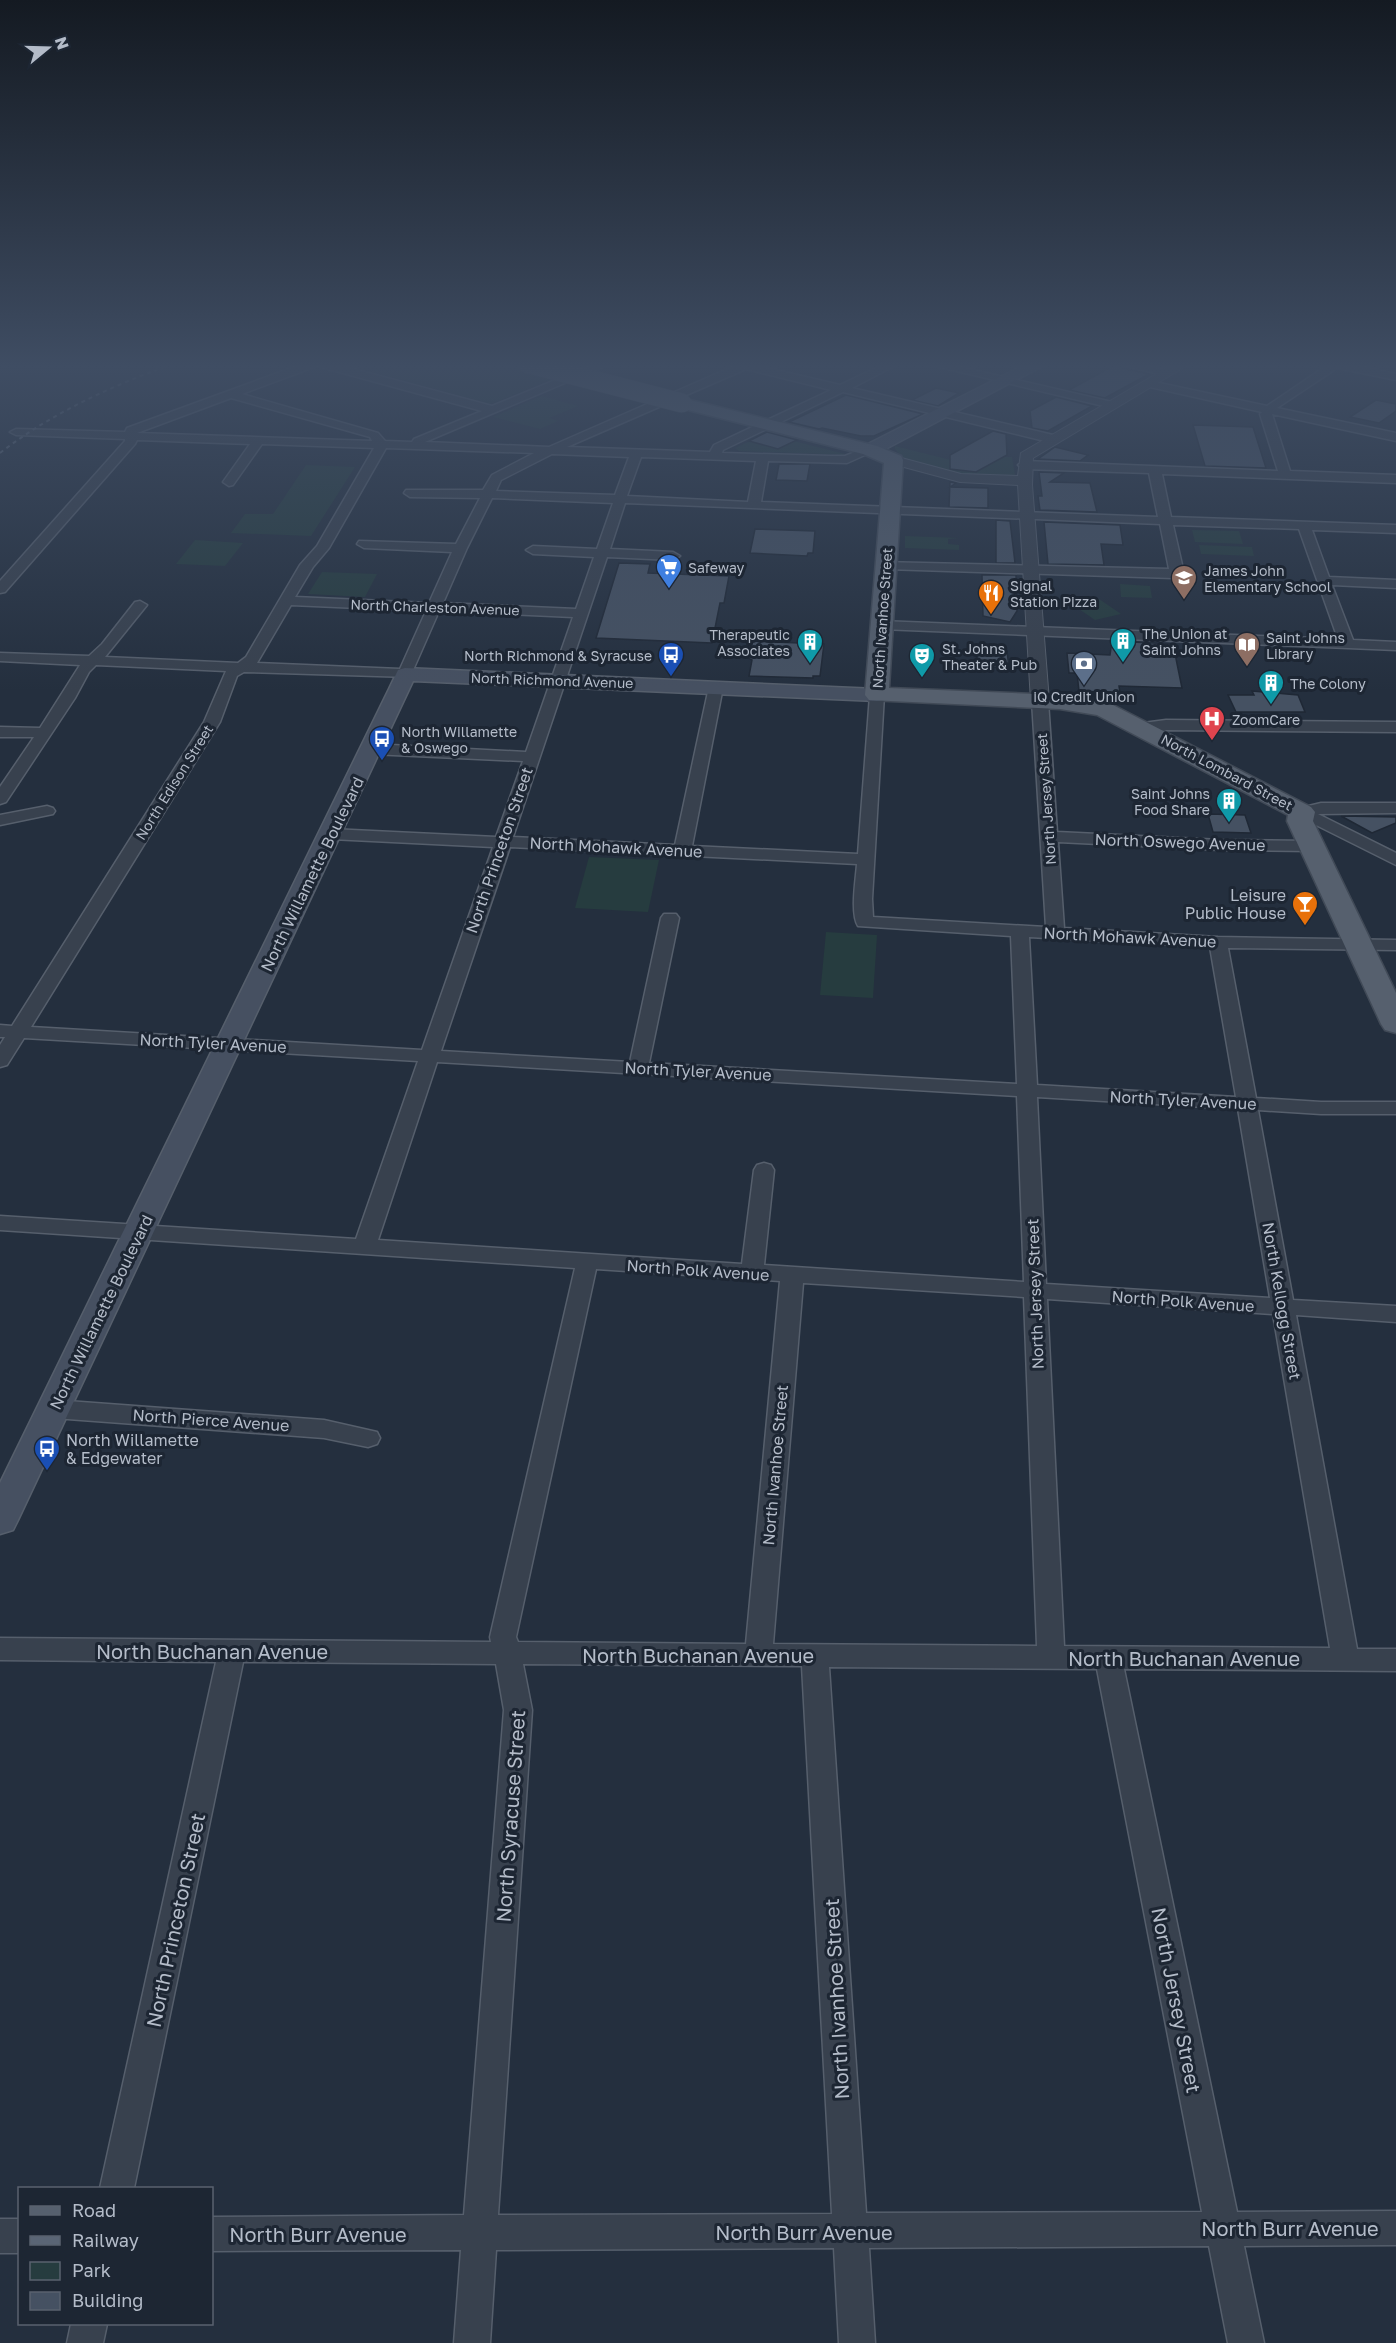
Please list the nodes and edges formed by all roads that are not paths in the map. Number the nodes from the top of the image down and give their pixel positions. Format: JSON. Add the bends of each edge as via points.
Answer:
{"nodes":[{"id":1,"x":104,"y":472,"type":"edge"},
{"id":2,"x":236,"y":472,"type":"edge"},
{"id":3,"x":367,"y":472,"type":"edge"},
{"id":4,"x":505,"y":472,"type":"edge"},
{"id":5,"x":630,"y":472,"type":"edge"},
{"id":6,"x":760,"y":472,"type":"edge"},
{"id":7,"x":893,"y":472,"type":"edge"},
{"id":8,"x":939,"y":472,"type":"edge"},
{"id":9,"x":1067,"y":472,"type":"edge"},
{"id":10,"x":1155,"y":472,"type":"edge"},
{"id":11,"x":1190,"y":472,"type":"edge"},
{"id":12,"x":1284,"y":472,"type":"edge"},
{"id":13,"x":1024,"y":473,"type":"junction"},
{"id":14,"x":1285,"y":476,"type":"junction"},
{"id":15,"x":1396,"y":479,"type":"edge"},
{"id":16,"x":229,"y":482,"type":"dead end"},
{"id":17,"x":410,"y":493,"type":"dead end"},
{"id":18,"x":487,"y":495,"type":"junction"},
{"id":19,"x":620,"y":501,"type":"junction"},
{"id":20,"x":754,"y":506,"type":"junction"},
{"id":21,"x":890,"y":511,"type":"junction"},
{"id":22,"x":1027,"y":516,"type":"junction"},
{"id":23,"x":1166,"y":521,"type":"junction"},
{"id":24,"x":1304,"y":526,"type":"junction"},
{"id":25,"x":1396,"y":529,"type":"edge"},
{"id":26,"x":364,"y":544,"type":"dead end"},
{"id":27,"x":460,"y":548,"type":"junction"},
{"id":28,"x":533,"y":550,"type":"dead end"},
{"id":29,"x":602,"y":553,"type":"junction"},
{"id":30,"x":673,"y":556,"type":"dead end"},
{"id":31,"x":886,"y":565,"type":"junction"},
{"id":32,"x":1031,"y":570,"type":"junction"},
{"id":33,"x":1325,"y":581,"type":"junction"},
{"id":34,"x":1396,"y":584,"type":"edge"},
{"id":35,"x":0,"y":590,"type":"edge"},
{"id":36,"x":288,"y":601,"type":"junction"},
{"id":37,"x":140,"y":605,"type":"dead end"},
{"id":38,"x":434,"y":607,"type":"junction"},
{"id":39,"x":583,"y":613,"type":"junction"},
{"id":40,"x":881,"y":625,"type":"junction"},
{"id":41,"x":1035,"y":631,"type":"junction"},
{"id":42,"x":1347,"y":644,"type":"junction"},
{"id":43,"x":1396,"y":646,"type":"edge"},
{"id":44,"x":0,"y":657,"type":"edge"},
{"id":45,"x":93,"y":660,"type":"junction"},
{"id":46,"x":241,"y":667,"type":"junction"},
{"id":47,"x":405,"y":674,"type":"junction"},
{"id":48,"x":558,"y":680,"type":"junction"},
{"id":49,"x":716,"y":687,"type":"junction"},
{"id":50,"x":877,"y":695,"type":"junction"},
{"id":51,"x":1040,"y":701,"type":"junction"},
{"id":52,"x":1103,"y":709,"type":"joint"},
{"id":53,"x":1143,"y":728,"type":"junction"},
{"id":54,"x":1396,"y":728,"type":"edge"},
{"id":55,"x":0,"y":732,"type":"edge"},
{"id":56,"x":45,"y":733,"type":"junction"},
{"id":57,"x":372,"y":749,"type":"junction"},
{"id":58,"x":532,"y":757,"type":"junction"},
{"id":59,"x":0,"y":799,"type":"edge"},
{"id":60,"x":1396,"y":808,"type":"edge"},
{"id":61,"x":47,"y":811,"type":"dead end"},
{"id":62,"x":1302,"y":812,"type":"junction"},
{"id":63,"x":0,"y":820,"type":"edge"},
{"id":64,"x":332,"y":834,"type":"junction"},
{"id":65,"x":1049,"y":837,"type":"junction"},
{"id":66,"x":502,"y":842,"type":"junction"},
{"id":67,"x":1312,"y":846,"type":"junction"},
{"id":68,"x":682,"y":850,"type":"junction"},
{"id":69,"x":866,"y":860,"type":"junction"},
{"id":70,"x":1396,"y":860,"type":"edge"},
{"id":71,"x":670,"y":918,"type":"dead end"},
{"id":72,"x":864,"y":922,"type":"joint"},
{"id":73,"x":1020,"y":932,"type":"junction"},
{"id":74,"x":1055,"y":933,"type":"junction"},
{"id":75,"x":1218,"y":942,"type":"junction"},
{"id":76,"x":1358,"y":945,"type":"junction"},
{"id":77,"x":1396,"y":945,"type":"edge"},
{"id":78,"x":1396,"y":1024,"type":"edge"},
{"id":79,"x":9,"y":1031,"type":"edge"},
{"id":80,"x":230,"y":1044,"type":"junction"},
{"id":81,"x":429,"y":1056,"type":"junction"},
{"id":82,"x":0,"y":1061,"type":"edge"},
{"id":83,"x":638,"y":1068,"type":"junction"},
{"id":84,"x":1026,"y":1090,"type":"junction"},
{"id":85,"x":1246,"y":1103,"type":"junction"},
{"id":86,"x":1396,"y":1108,"type":"edge"},
{"id":87,"x":764,"y":1170,"type":"dead end"},
{"id":88,"x":0,"y":1223,"type":"edge"},
{"id":89,"x":139,"y":1232,"type":"junction"},
{"id":90,"x":364,"y":1248,"type":"junction"},
{"id":91,"x":587,"y":1262,"type":"junction"},
{"id":92,"x":752,"y":1273,"type":"junction"},
{"id":93,"x":792,"y":1276,"type":"junction"},
{"id":94,"x":1035,"y":1291,"type":"junction"},
{"id":95,"x":1283,"y":1307,"type":"junction"},
{"id":96,"x":1396,"y":1314,"type":"edge"},
{"id":97,"x":54,"y":1409,"type":"junction"},
{"id":98,"x":368,"y":1438,"type":"dead end"},
{"id":99,"x":9,"y":1484,"type":"edge"},
{"id":100,"x":0,"y":1520,"type":"edge"},
{"id":101,"x":0,"y":1650,"type":"edge"},
{"id":102,"x":232,"y":1651,"type":"junction"},
{"id":103,"x":508,"y":1654,"type":"junction"},
{"id":104,"x":759,"y":1655,"type":"junction"},
{"id":105,"x":815,"y":1655,"type":"junction"},
{"id":106,"x":1051,"y":1657,"type":"junction"},
{"id":107,"x":1108,"y":1658,"type":"junction"},
{"id":108,"x":1346,"y":1660,"type":"junction"},
{"id":109,"x":1396,"y":1660,"type":"edge"},
{"id":110,"x":117,"y":2187,"type":"edge"},
{"id":111,"x":1396,"y":2228,"type":"edge"},
{"id":112,"x":1223,"y":2229,"type":"junction"},
{"id":113,"x":480,"y":2232,"type":"junction"},
{"id":114,"x":850,"y":2232,"type":"junction"},
{"id":115,"x":213,"y":2234,"type":"edge"},
{"id":116,"x":0,"y":2236,"type":"edge"},
{"id":117,"x":18,"y":2236,"type":"edge"},
{"id":118,"x":89,"y":2325,"type":"edge"},
{"id":119,"x":85,"y":2343,"type":"edge"},
{"id":120,"x":472,"y":2343,"type":"edge"},
{"id":121,"x":857,"y":2343,"type":"edge"},
{"id":122,"x":1246,"y":2343,"type":"edge"}],
"edges":[{"from":1,"to":35,"type":"street"},
{"from":2,"to":16,"type":"street"},
{"from":3,"to":36,"type":"street","name":"North Edison Street"},
{"from":4,"to":18,"type":"street","name":"North Willamette Boulevard","via":[[498,476]]},
{"from":5,"to":19,"type":"street","name":"North Princeton Street"},
{"from":6,"to":20,"type":"street"},
{"from":7,"to":21,"type":"main road","name":"North Ivanhoe Street"},
{"from":8,"to":13,"type":"street","via":[[960,478]]},
{"from":9,"to":13,"type":"street"},
{"from":10,"to":23,"type":"street"},
{"from":11,"to":14,"type":"street"},
{"from":12,"to":14,"type":"street"},
{"from":13,"to":22,"type":"street"},
{"from":14,"to":15,"type":"street"},
{"from":17,"to":18,"type":"street"},
{"from":18,"to":19,"type":"street"},
{"from":18,"to":27,"type":"street","name":"North Willamette Boulevard"},
{"from":19,"to":20,"type":"street"},
{"from":19,"to":29,"type":"street","name":"North Princeton Street"},
{"from":20,"to":21,"type":"street"},
{"from":21,"to":22,"type":"street"},
{"from":21,"to":31,"type":"main road","name":"North Ivanhoe Street"},
{"from":22,"to":23,"type":"street"},
{"from":22,"to":32,"type":"street"},
{"from":23,"to":24,"type":"street"},
{"from":23,"to":32,"type":"street","via":[[1176,569],[1173,574]]},
{"from":24,"to":25,"type":"street"},
{"from":24,"to":33,"type":"street"},
{"from":26,"to":27,"type":"street"},
{"from":27,"to":38,"type":"street","name":"North Willamette Boulevard"},
{"from":28,"to":29,"type":"street"},
{"from":29,"to":30,"type":"street"},
{"from":29,"to":39,"type":"street","name":"North Princeton Street"},
{"from":31,"to":32,"type":"street"},
{"from":31,"to":40,"type":"main road","name":"North Ivanhoe Street"},
{"from":32,"to":41,"type":"street"},
{"from":33,"to":34,"type":"street"},
{"from":33,"to":42,"type":"street"},
{"from":36,"to":38,"type":"street","name":"North Charleston Avenue"},
{"from":36,"to":46,"type":"street","name":"North Edison Street","via":[[252,660]]},
{"from":37,"to":45,"type":"street"},
{"from":38,"to":39,"type":"street","name":"North Charleston Avenue"},
{"from":38,"to":47,"type":"street","name":"North Willamette Boulevard"},
{"from":39,"to":48,"type":"street","name":"North Princeton Street"},
{"from":40,"to":41,"type":"street"},
{"from":40,"to":50,"type":"main road","name":"North Ivanhoe Street"},
{"from":41,"to":42,"type":"street"},
{"from":41,"to":51,"type":"street"},
{"from":42,"to":43,"type":"street"},
{"from":44,"to":45,"type":"street","name":"North Richmond Avenue"},
{"from":45,"to":46,"type":"street","name":"North Richmond Avenue"},
{"from":45,"to":56,"type":"street","via":[[83,669]]},
{"from":46,"to":47,"type":"street","name":"North Richmond Avenue"},
{"from":46,"to":79,"type":"street","name":"North Edison Street","via":[[231,674],[212,722]]},
{"from":47,"to":48,"type":"main road","name":"North Richmond Avenue"},
{"from":47,"to":57,"type":"main road","name":"North Willamette Boulevard"},
{"from":48,"to":49,"type":"main road","name":"North Richmond Avenue"},
{"from":48,"to":58,"type":"street","name":"North Princeton Street"},
{"from":49,"to":50,"type":"main road","name":"North Richmond Avenue"},
{"from":49,"to":68,"type":"street"},
{"from":50,"to":51,"type":"main road","name":"North Richmond Avenue"},
{"from":50,"to":69,"type":"street","name":"North Ivanhoe Street"},
{"from":51,"to":52,"type":"main road","name":"North Richmond Avenue"},
{"from":51,"to":65,"type":"street","name":"North Jersey Street"},
{"from":52,"to":53,"type":"main road","name":"North Lombard Street"},
{"from":53,"to":54,"type":"street"},
{"from":53,"to":62,"type":"main road","name":"North Lombard Street"},
{"from":55,"to":56,"type":"street"},
{"from":56,"to":59,"type":"street"},
{"from":57,"to":58,"type":"street"},
{"from":57,"to":64,"type":"main road","name":"North Willamette Boulevard"},
{"from":58,"to":66,"type":"street","name":"North Princeton Street"},
{"from":60,"to":62,"type":"street","via":[[1321,808]]},
{"from":61,"to":63,"type":"street"},
{"from":62,"to":67,"type":"main road","name":"North Lombard Street","via":[[1300,821]]},
{"from":62,"to":70,"type":"street"},
{"from":64,"to":66,"type":"street","name":"North Mohawk Avenue"},
{"from":64,"to":80,"type":"main road","name":"North Willamette Boulevard"},
{"from":65,"to":67,"type":"street","name":"North Oswego Avenue"},
{"from":65,"to":74,"type":"street","name":"North Jersey Street"},
{"from":66,"to":68,"type":"street","name":"North Mohawk Avenue"},
{"from":66,"to":81,"type":"street","name":"North Princeton Street"},
{"from":67,"to":76,"type":"main road","name":"North Lombard Street"},
{"from":68,"to":69,"type":"street","name":"North Mohawk Avenue"},
{"from":69,"to":72,"type":"street","name":"North Ivanhoe Street"},
{"from":71,"to":83,"type":"street"},
{"from":72,"to":73,"type":"street","name":"North Mohawk Avenue"},
{"from":73,"to":74,"type":"street","name":"North Mohawk Avenue"},
{"from":73,"to":84,"type":"street","name":"North Jersey Street"},
{"from":74,"to":75,"type":"street","name":"North Mohawk Avenue"},
{"from":75,"to":76,"type":"street","name":"North Mohawk Avenue"},
{"from":75,"to":85,"type":"street","name":"North Kellogg Street"},
{"from":76,"to":77,"type":"street","name":"North Mohawk Avenue"},
{"from":76,"to":78,"type":"main road","name":"North Lombard Street"},
{"from":79,"to":80,"type":"street","name":"North Tyler Avenue"},
{"from":79,"to":82,"type":"street","name":"North Edison Street"},
{"from":80,"to":81,"type":"street","name":"North Tyler Avenue"},
{"from":80,"to":89,"type":"main road","name":"North Willamette Boulevard"},
{"from":81,"to":83,"type":"street","name":"North Tyler Avenue"},
{"from":81,"to":90,"type":"street","name":"North Princeton Street"},
{"from":83,"to":84,"type":"street","name":"North Tyler Avenue"},
{"from":84,"to":85,"type":"street","name":"North Tyler Avenue"},
{"from":84,"to":94,"type":"street","name":"North Jersey Street"},
{"from":85,"to":86,"type":"street","name":"North Tyler Avenue"},
{"from":85,"to":95,"type":"street","name":"North Kellogg Street"},
{"from":87,"to":92,"type":"street"},
{"from":88,"to":89,"type":"street","name":"North Polk Avenue"},
{"from":89,"to":90,"type":"street","name":"North Polk Avenue"},
{"from":89,"to":97,"type":"main road","name":"North Willamette Boulevard"},
{"from":90,"to":91,"type":"street","name":"North Polk Avenue"},
{"from":91,"to":92,"type":"street","name":"North Polk Avenue"},
{"from":91,"to":103,"type":"street","name":"North Syracuse Street","via":[[503,1637]]},
{"from":92,"to":93,"type":"street","name":"North Polk Avenue"},
{"from":93,"to":94,"type":"street","name":"North Polk Avenue"},
{"from":93,"to":104,"type":"street","name":"North Ivanhoe Street"},
{"from":94,"to":95,"type":"street","name":"North Polk Avenue"},
{"from":94,"to":106,"type":"street","name":"North Jersey Street"},
{"from":95,"to":96,"type":"street","name":"North Polk Avenue"},
{"from":95,"to":108,"type":"street","name":"North Kellogg Street"},
{"from":97,"to":98,"type":"street","name":"North Pierce Avenue","via":[[324,1429]]},
{"from":97,"to":99,"type":"main road","name":"North Willamette Boulevard"},
{"from":99,"to":100,"type":"main road","name":"North Willamette Boulevard"},
{"from":101,"to":102,"type":"street","name":"North Buchanan Avenue"},
{"from":102,"to":103,"type":"street","name":"North Buchanan Avenue"},
{"from":102,"to":110,"type":"street","name":"North Princeton Street"},
{"from":103,"to":104,"type":"street","name":"North Buchanan Avenue"},
{"from":103,"to":113,"type":"street","name":"North Syracuse Street","via":[[518,1710]]},
{"from":104,"to":105,"type":"street","name":"North Buchanan Avenue"},
{"from":105,"to":106,"type":"street","name":"North Buchanan Avenue"},
{"from":105,"to":114,"type":"street","name":"North Ivanhoe Street"},
{"from":106,"to":107,"type":"street","name":"North Buchanan Avenue"},
{"from":107,"to":108,"type":"street","name":"North Buchanan Avenue"},
{"from":107,"to":112,"type":"street","name":"North Jersey Street"},
{"from":108,"to":109,"type":"street","name":"North Buchanan Avenue"},
{"from":111,"to":112,"type":"street","name":"North Burr Avenue"},
{"from":112,"to":114,"type":"street","name":"North Burr Avenue"},
{"from":112,"to":122,"type":"street","name":"North Jersey Street"},
{"from":113,"to":114,"type":"street","name":"North Burr Avenue"},
{"from":113,"to":115,"type":"street","name":"North Burr Avenue"},
{"from":113,"to":120,"type":"street","name":"North Syracuse Street"},
{"from":114,"to":121,"type":"street","name":"North Ivanhoe Street"},
{"from":116,"to":117,"type":"street"},
{"from":118,"to":119,"type":"street"}]}
